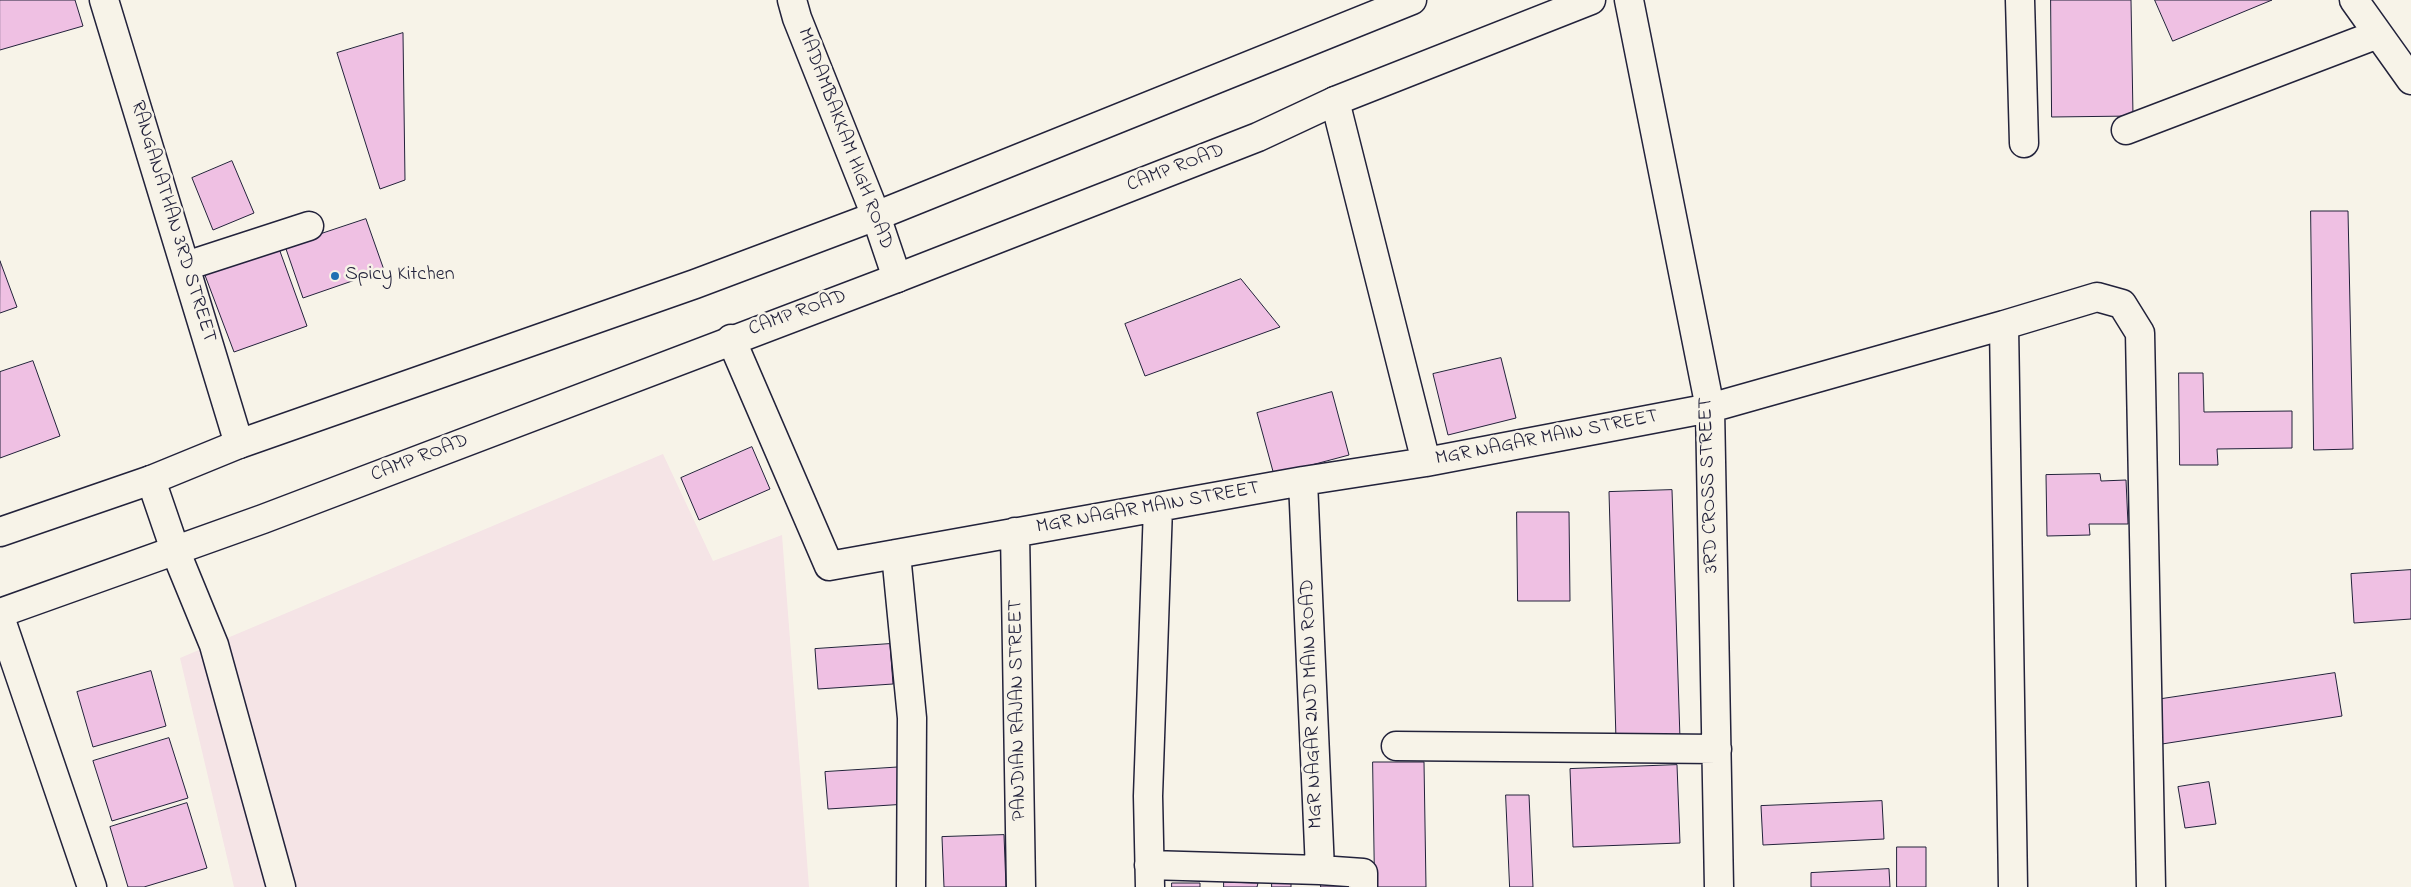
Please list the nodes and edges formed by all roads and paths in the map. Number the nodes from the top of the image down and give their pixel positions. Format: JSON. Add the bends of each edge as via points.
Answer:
{"nodes":[{"id":1,"x":104,"y":0,"type":"edge"},
{"id":2,"x":792,"y":0,"type":"edge"},
{"id":3,"x":1412,"y":0,"type":"edge"},
{"id":4,"x":1590,"y":0,"type":"edge"},
{"id":5,"x":1629,"y":0,"type":"edge"},
{"id":6,"x":2020,"y":0,"type":"edge"},
{"id":7,"x":2354,"y":0,"type":"edge"},
{"id":8,"x":2378,"y":34,"type":"junction"},
{"id":9,"x":2411,"y":80,"type":"edge"},
{"id":10,"x":1335,"y":101,"type":"junction"},
{"id":11,"x":2126,"y":130,"type":"dead end"},
{"id":12,"x":2024,"y":143,"type":"dead end"},
{"id":13,"x":876,"y":216,"type":"junction"},
{"id":14,"x":309,"y":226,"type":"dead end"},
{"id":15,"x":186,"y":266,"type":"junction"},
{"id":16,"x":897,"y":278,"type":"junction"},
{"id":17,"x":2004,"y":325,"type":"junction"},
{"id":18,"x":731,"y":339,"type":"junction"},
{"id":19,"x":1710,"y":408,"type":"junction"},
{"id":20,"x":239,"y":444,"type":"junction"},
{"id":21,"x":1426,"y":462,"type":"junction"},
{"id":22,"x":151,"y":480,"type":"junction"},
{"id":23,"x":1303,"y":481,"type":"junction"},
{"id":24,"x":1158,"y":507,"type":"junction"},
{"id":25,"x":0,"y":532,"type":"edge"},
{"id":26,"x":1015,"y":532,"type":"junction"},
{"id":27,"x":175,"y":550,"type":"junction"},
{"id":28,"x":896,"y":554,"type":"junction"},
{"id":29,"x":0,"y":613,"type":"edge"},
{"id":30,"x":0,"y":617,"type":"edge"},
{"id":31,"x":1396,"y":746,"type":"dead end"},
{"id":32,"x":1717,"y":749,"type":"junction"},
{"id":33,"x":1320,"y":870,"type":"junction"},
{"id":34,"x":1150,"y":876,"type":"edge"},
{"id":35,"x":1261,"y":878,"type":"edge"},
{"id":36,"x":92,"y":887,"type":"edge"},
{"id":37,"x":281,"y":887,"type":"edge"},
{"id":38,"x":911,"y":887,"type":"edge"},
{"id":39,"x":1022,"y":887,"type":"edge"},
{"id":40,"x":1363,"y":887,"type":"edge"},
{"id":41,"x":1719,"y":887,"type":"edge"},
{"id":42,"x":2013,"y":887,"type":"edge"},
{"id":43,"x":2151,"y":887,"type":"edge"}],
"edges":[{"from":1,"to":15,"type":"street","name":"RANGANATHAN 3RD STREET"},
{"from":2,"to":13,"type":"street","name":"MADAMBAKKAM HIGH ROAD"},
{"from":3,"to":13,"type":"street"},
{"from":4,"to":10,"type":"street","name":"CAMP ROAD"},
{"from":5,"to":19,"type":"street","name":"3RD CROSS STREET"},
{"from":6,"to":12,"type":"street"},
{"from":7,"to":8,"type":"street"},
{"from":8,"to":9,"type":"street"},
{"from":8,"to":11,"type":"street"},
{"from":10,"to":16,"type":"street","name":"CAMP ROAD","via":[[1258,137]]},
{"from":10,"to":21,"type":"street"},
{"from":13,"to":16,"type":"street","name":"MADAMBAKKAM HIGH ROAD"},
{"from":13,"to":20,"type":"street","via":[[686,287]]},
{"from":14,"to":15,"type":"street"},
{"from":15,"to":20,"type":"street","name":"RANGANATHAN 3RD STREET"},
{"from":16,"to":18,"type":"street","name":"CAMP ROAD"},
{"from":17,"to":19,"type":"street","name":"MGR NAGAR MAIN STREET"},
{"from":17,"to":42,"type":"street"},
{"from":17,"to":43,"type":"street","name":"MGR NAGAR MAIN STREET","via":[[2097,297],[2122,304],[2140,333]]},
{"from":18,"to":27,"type":"street","name":"CAMP ROAD"},
{"from":18,"to":28,"type":"street","name":"MGR NAGAR MAIN STREET","via":[[829,566]]},
{"from":19,"to":21,"type":"street","name":"MGR NAGAR MAIN STREET"},
{"from":19,"to":32,"type":"street","name":"3RD CROSS STREET"},
{"from":20,"to":22,"type":"street"},
{"from":21,"to":23,"type":"street","name":"MGR NAGAR MAIN STREET"},
{"from":22,"to":25,"type":"street"},
{"from":22,"to":27,"type":"street"},
{"from":23,"to":24,"type":"street","name":"MGR NAGAR MAIN STREET"},
{"from":23,"to":33,"type":"street","name":"MGR NAGAR 2ND MAIN ROAD"},
{"from":24,"to":26,"type":"street","name":"MGR NAGAR MAIN STREET"},
{"from":24,"to":34,"type":"street","via":[[1148,796]]},
{"from":26,"to":28,"type":"street","name":"MGR NAGAR MAIN STREET"},
{"from":26,"to":39,"type":"street","name":"PANDIAN RAJAN STREET"},
{"from":27,"to":29,"type":"street","name":"CAMP ROAD"},
{"from":27,"to":37,"type":"street","via":[[214,645]]},
{"from":28,"to":38,"type":"street","via":[[912,718]]},
{"from":30,"to":36,"type":"street"},
{"from":31,"to":32,"type":"street"},
{"from":32,"to":41,"type":"street","name":"3RD CROSS STREET"},
{"from":33,"to":35,"type":"street"},
{"from":33,"to":40,"type":"street","via":[[1363,873]]},
{"from":34,"to":35,"type":"street"}]}
